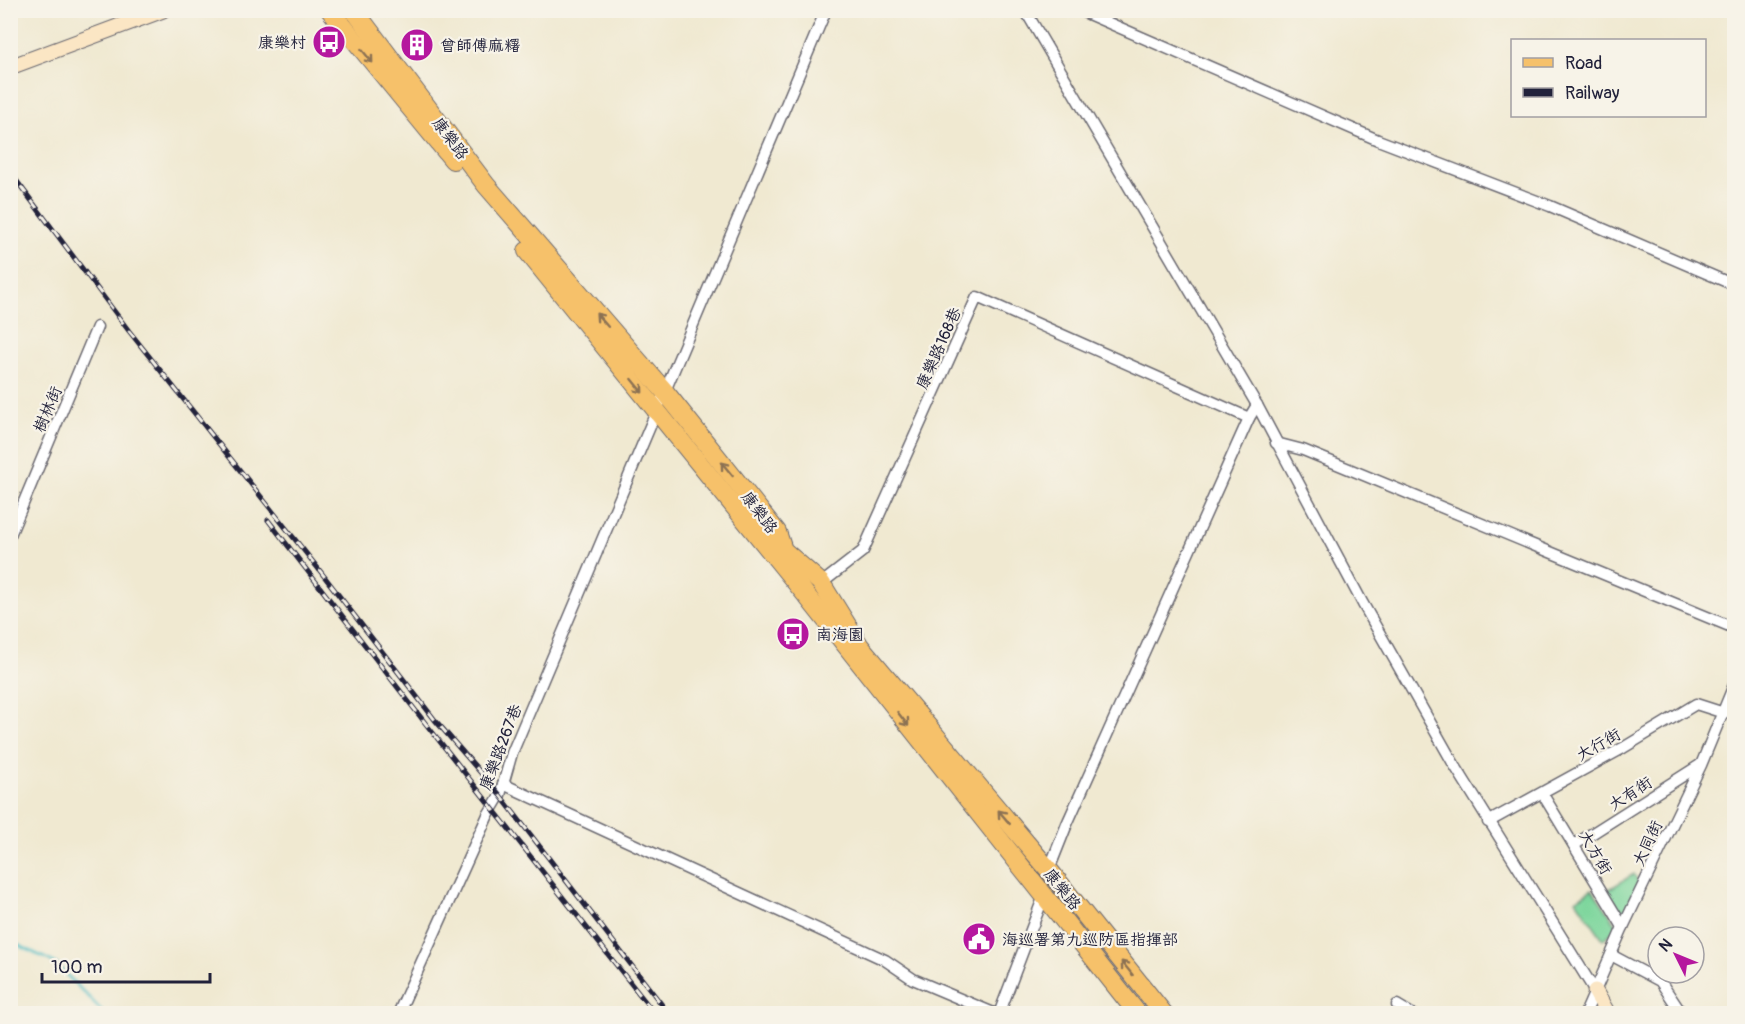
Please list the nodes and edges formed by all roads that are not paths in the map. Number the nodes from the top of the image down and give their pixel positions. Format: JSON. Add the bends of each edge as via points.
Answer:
{"nodes":[{"id":1,"x":163,"y":10,"type":"edge"},
{"id":2,"x":330,"y":10,"type":"edge"},
{"id":3,"x":354,"y":10,"type":"edge"},
{"id":4,"x":826,"y":10,"type":"edge"},
{"id":5,"x":1025,"y":10,"type":"edge"},
{"id":6,"x":1079,"y":10,"type":"edge"},
{"id":7,"x":10,"y":68,"type":"edge"},
{"id":8,"x":1734,"y":285,"type":"edge"},
{"id":9,"x":97,"y":327,"type":"dead end"},
{"id":10,"x":666,"y":393,"type":"junction"},
{"id":11,"x":1257,"y":405,"type":"junction"},
{"id":12,"x":657,"y":410,"type":"junction"},
{"id":13,"x":1249,"y":418,"type":"junction"},
{"id":14,"x":1276,"y":443,"type":"junction"},
{"id":15,"x":10,"y":535,"type":"edge"},
{"id":16,"x":821,"y":584,"type":"junction"},
{"id":17,"x":806,"y":595,"type":"junction"},
{"id":18,"x":1734,"y":628,"type":"edge"},
{"id":19,"x":1734,"y":685,"type":"edge"},
{"id":20,"x":1728,"y":708,"type":"edge"},
{"id":21,"x":1701,"y":765,"type":"junction"},
{"id":22,"x":503,"y":784,"type":"junction"},
{"id":23,"x":1542,"y":793,"type":"junction"},
{"id":24,"x":1488,"y":822,"type":"junction"},
{"id":25,"x":1574,"y":845,"type":"junction"},
{"id":26,"x":1049,"y":870,"type":"junction"},
{"id":27,"x":1044,"y":897,"type":"junction"},
{"id":28,"x":1623,"y":927,"type":"junction"},
{"id":29,"x":1611,"y":955,"type":"junction"},
{"id":30,"x":1595,"y":991,"type":"junction"},
{"id":31,"x":1397,"y":1005,"type":"dead end"},
{"id":32,"x":398,"y":1014,"type":"edge"},
{"id":33,"x":998,"y":1014,"type":"edge"},
{"id":34,"x":1138,"y":1014,"type":"edge"},
{"id":35,"x":1164,"y":1014,"type":"edge"},
{"id":36,"x":1412,"y":1014,"type":"edge"},
{"id":37,"x":1585,"y":1014,"type":"edge"},
{"id":38,"x":1608,"y":1014,"type":"edge"},
{"id":39,"x":1682,"y":1014,"type":"edge"}],
"edges":[{"from":1,"to":7,"type":"street"},
{"from":2,"to":12,"type":"main road","name":"康樂路","one_way":true},
{"from":10,"to":3,"type":"main road","name":"康樂路","one_way":true,"via":[[486,185]]},
{"from":4,"to":10,"type":"street","name":"康樂路267巷"},
{"from":5,"to":11,"type":"street"},
{"from":6,"to":8,"type":"street","via":[[1378,140],[1550,206]]},
{"from":9,"to":15,"type":"street","name":"樹林街"},
{"from":10,"to":12,"type":"street","name":"康樂路267巷"},
{"from":16,"to":10,"type":"main road","name":"康樂路","one_way":true,"via":[[783,550],[777,532]]},
{"from":11,"to":13,"type":"street"},
{"from":11,"to":14,"type":"street"},
{"from":12,"to":17,"type":"main road","name":"康樂路"},
{"from":12,"to":22,"type":"street","name":"康樂路267巷","via":[[512,753]]},
{"from":13,"to":16,"type":"street","name":"康樂路168巷","via":[[977,297],[863,551]]},
{"from":13,"to":26,"type":"street"},
{"from":14,"to":18,"type":"street","via":[[1303,450]]},
{"from":14,"to":24,"type":"street"},
{"from":16,"to":17,"type":"street","name":"康樂路168巷"},
{"from":26,"to":16,"type":"main road","name":"康樂路","one_way":true,"via":[[860,646]]},
{"from":17,"to":27,"type":"main road","name":"康樂路","one_way":true},
{"from":19,"to":20,"type":"street","name":"大同街"},
{"from":20,"to":21,"type":"street","name":"大同街"},
{"from":20,"to":23,"type":"street","name":"大行街","via":[[1696,704]]},
{"from":21,"to":25,"type":"street","name":"大有街"},
{"from":21,"to":28,"type":"street","name":"大同街"},
{"from":22,"to":32,"type":"street","name":"康樂路267巷"},
{"from":22,"to":33,"type":"street","via":[[885,960],[913,979]]},
{"from":23,"to":24,"type":"street","name":"大行街"},
{"from":23,"to":25,"type":"street","name":"大方街"},
{"from":24,"to":30,"type":"street"},
{"from":25,"to":28,"type":"street","name":"大方街"},
{"from":26,"to":27,"type":"street"},
{"from":35,"to":26,"type":"main road","name":"康樂路","one_way":true},
{"from":27,"to":33,"type":"street"},
{"from":27,"to":34,"type":"main road","name":"康樂路"},
{"from":28,"to":29,"type":"street","name":"大同街"},
{"from":29,"to":30,"type":"street","name":"大同街"},
{"from":29,"to":39,"type":"street","via":[[1660,981]]},
{"from":30,"to":37,"type":"street","name":"大同街"},
{"from":30,"to":38,"type":"street"},
{"from":31,"to":36,"type":"street"}]}
